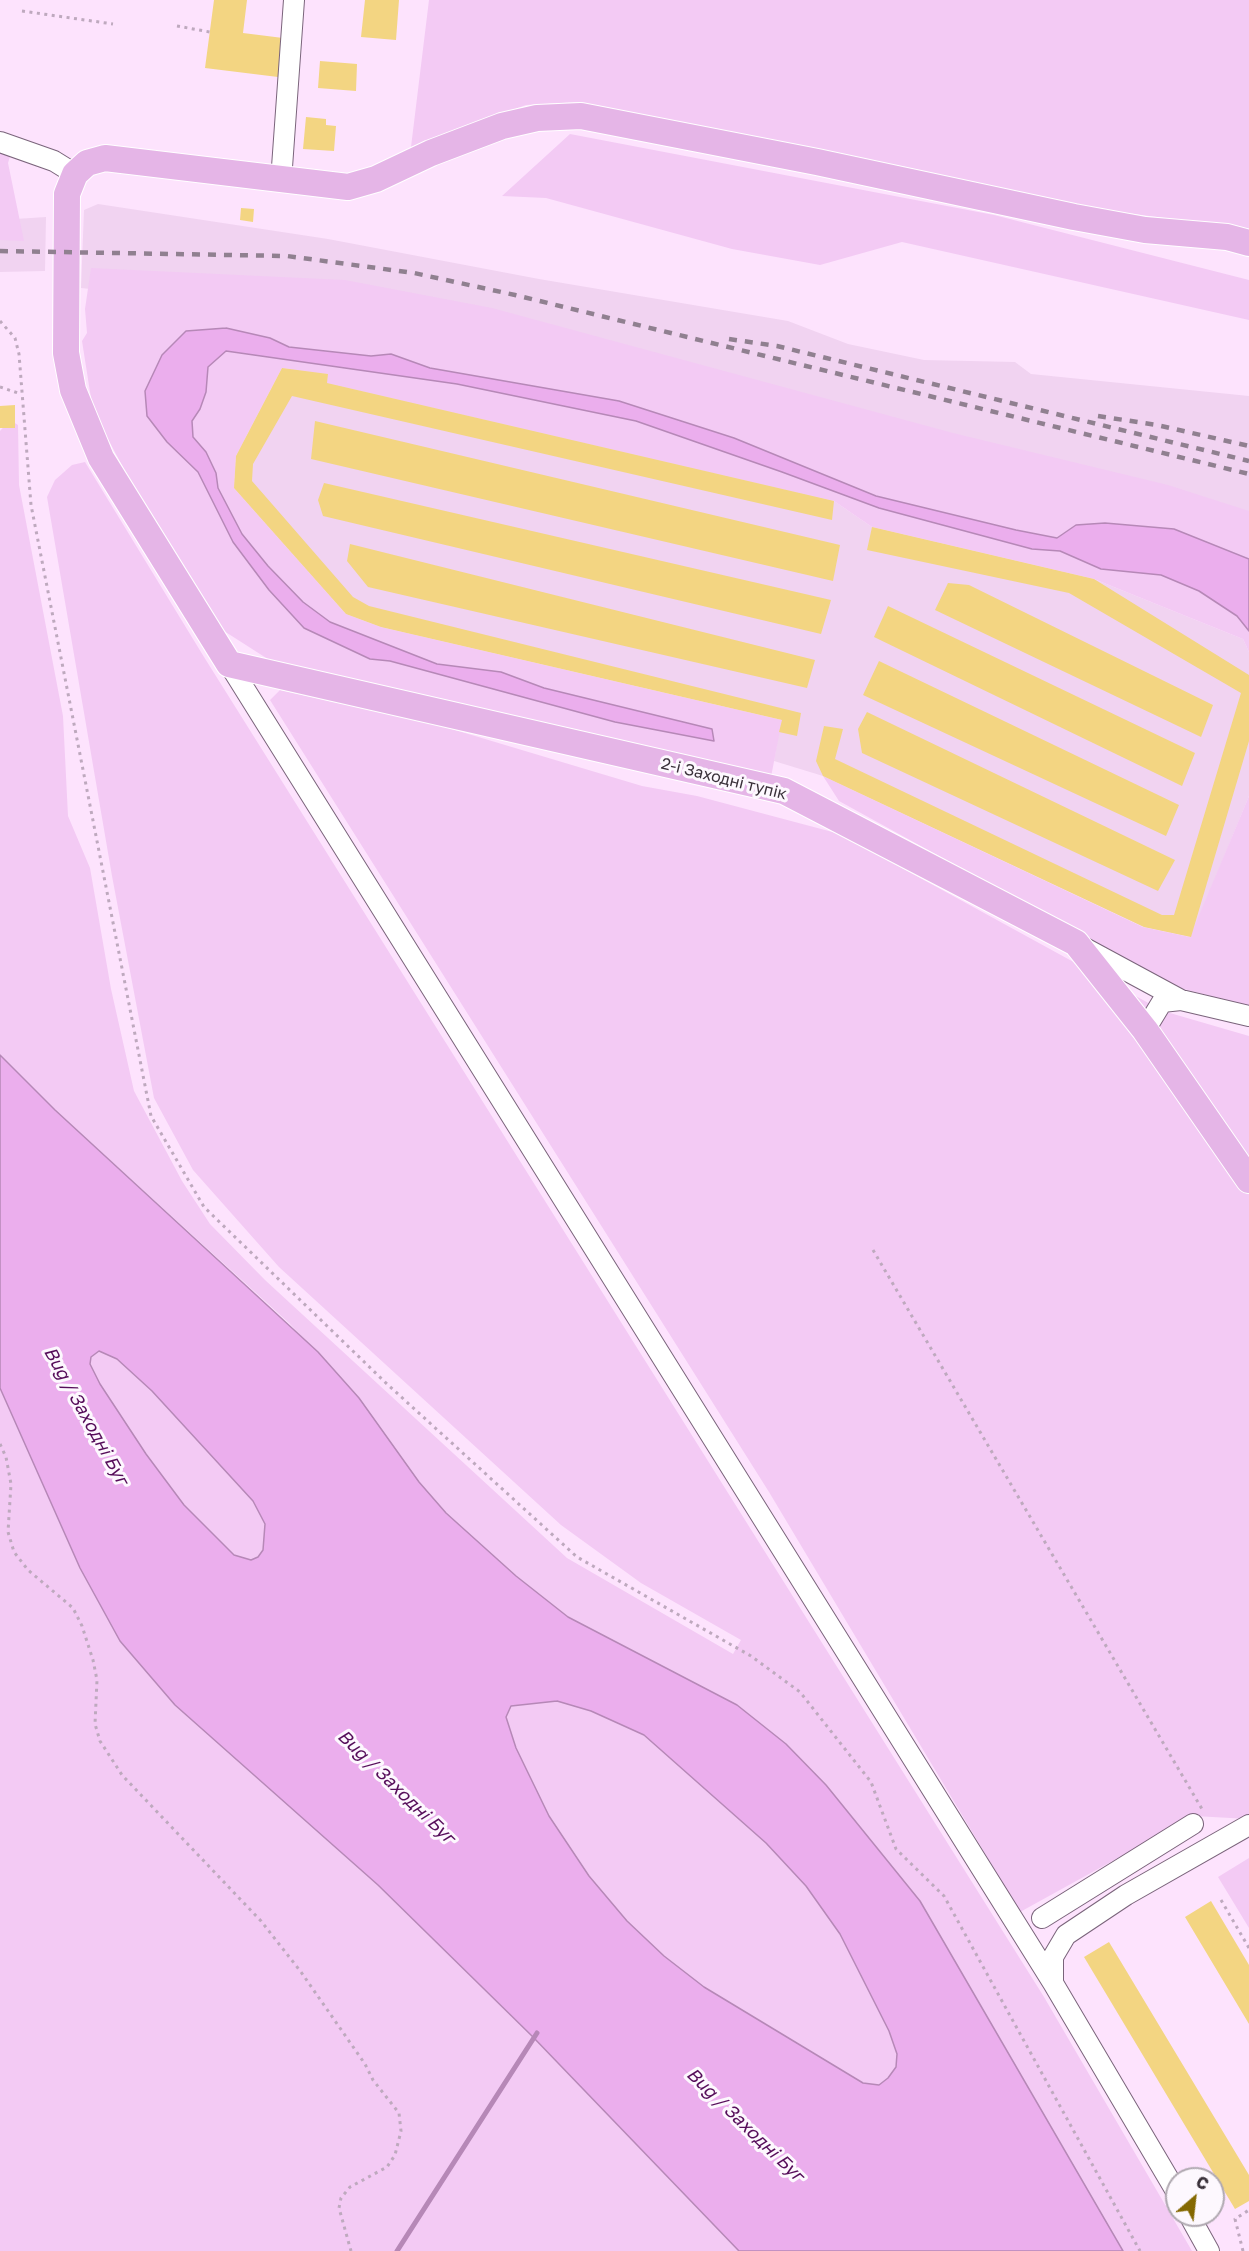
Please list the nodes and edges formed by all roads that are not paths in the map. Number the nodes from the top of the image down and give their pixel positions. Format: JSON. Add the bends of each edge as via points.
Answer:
{"nodes":[{"id":1,"x":294,"y":0,"type":"edge"},
{"id":2,"x":0,"y":142,"type":"edge"},
{"id":3,"x":75,"y":174,"type":"junction"},
{"id":4,"x":281,"y":181,"type":"junction"},
{"id":5,"x":1249,"y":243,"type":"edge"},
{"id":6,"x":229,"y":664,"type":"junction"},
{"id":7,"x":1076,"y":943,"type":"junction"},
{"id":8,"x":1180,"y":1000,"type":"junction"},
{"id":9,"x":1249,"y":1016,"type":"edge"},
{"id":10,"x":1145,"y":1030,"type":"junction"},
{"id":11,"x":1249,"y":1180,"type":"edge"},
{"id":12,"x":1198,"y":1817,"type":"road end"},
{"id":13,"x":1249,"y":1825,"type":"edge"},
{"id":14,"x":1114,"y":1872,"type":"junction"},
{"id":15,"x":1126,"y":1895,"type":"junction"},
{"id":16,"x":1042,"y":1918,"type":"dead end"},
{"id":17,"x":1053,"y":1983,"type":"junction"},
{"id":18,"x":1165,"y":2173,"type":"edge"},
{"id":19,"x":1196,"y":2227,"type":"edge"},
{"id":20,"x":1209,"y":2251,"type":"edge"}],
"edges":[{"from":1,"to":4,"type":"street"},
{"from":2,"to":3,"type":"street","via":[[54,161]]},
{"from":3,"to":4,"type":"main road","via":[[87,163],[105,158]]},
{"from":3,"to":6,"type":"main road","via":[[67,194],[66,353],[73,390],[101,458]]},
{"from":4,"to":5,"type":"main road","via":[[348,187],[502,126],[537,118],[581,116],[828,164],[1074,218]]},
{"from":6,"to":7,"type":"main road","name":"2-і Заходні тупік","via":[[784,791]]},
{"from":6,"to":17,"type":"street"},
{"from":7,"to":8,"type":"street","name":"2-і Заходні тупік"},
{"from":7,"to":10,"type":"main road"},
{"from":8,"to":9,"type":"street","name":"2-і Заходні тупік"},
{"from":8,"to":10,"type":"street","via":[[1162,1002]]},
{"from":10,"to":11,"type":"main road"},
{"from":12,"to":14,"type":"street"},
{"from":13,"to":15,"type":"street"},
{"from":14,"to":15,"type":"street"},
{"from":14,"to":16,"type":"street"},
{"from":15,"to":17,"type":"street","via":[[1066,1935],[1053,1957]]},
{"from":17,"to":18,"type":"street"},
{"from":19,"to":20,"type":"street"}]}
